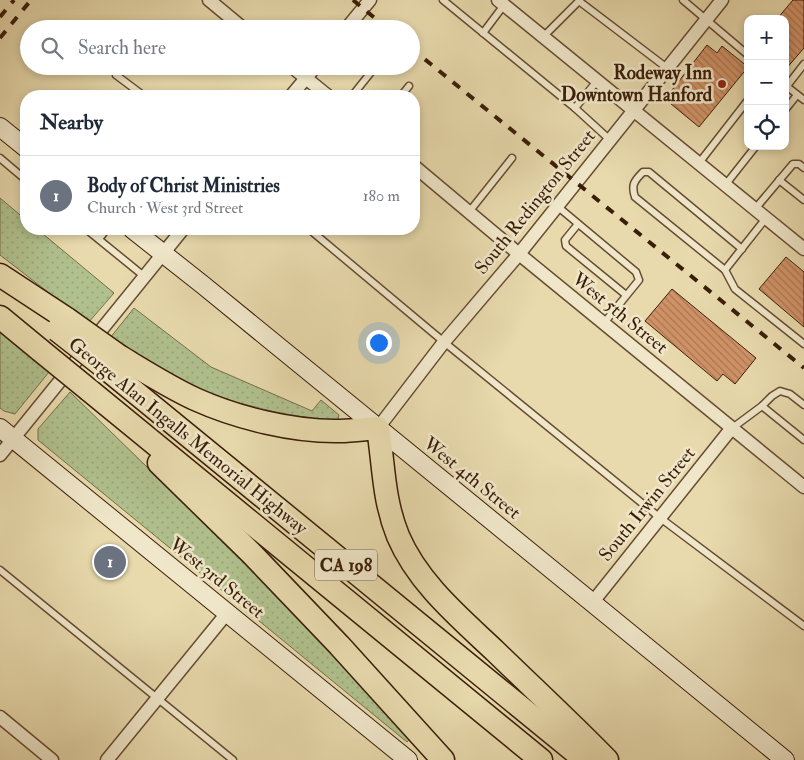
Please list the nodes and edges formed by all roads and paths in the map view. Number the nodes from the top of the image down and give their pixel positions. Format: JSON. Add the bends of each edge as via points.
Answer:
{"nodes":[{"id":1,"x":209,"y":0,"type":"edge"},
{"id":2,"x":370,"y":0,"type":"edge"},
{"id":3,"x":443,"y":0,"type":"edge"},
{"id":4,"x":683,"y":0,"type":"edge"},
{"id":5,"x":718,"y":1,"type":"edge"},
{"id":6,"x":501,"y":2,"type":"edge"},
{"id":7,"x":706,"y":19,"type":"junction"},
{"id":8,"x":233,"y":20,"type":"edge"},
{"id":9,"x":353,"y":20,"type":"edge"},
{"id":10,"x":483,"y":33,"type":"junction"},
{"id":11,"x":543,"y":37,"type":"junction"},
{"id":12,"x":744,"y":52,"type":"edge"},
{"id":13,"x":804,"y":64,"type":"edge"},
{"id":14,"x":667,"y":68,"type":"junction"},
{"id":15,"x":116,"y":75,"type":"dead end"},
{"id":16,"x":302,"y":75,"type":"edge"},
{"id":17,"x":308,"y":75,"type":"edge"},
{"id":18,"x":369,"y":75,"type":"edge"},
{"id":19,"x":306,"y":78,"type":"junction"},
{"id":20,"x":597,"y":82,"type":"junction"},
{"id":21,"x":789,"y":82,"type":"edge"},
{"id":22,"x":409,"y":86,"type":"dead end"},
{"id":23,"x":789,"y":88,"type":"edge"},
{"id":24,"x":136,"y":90,"type":"edge"},
{"id":25,"x":296,"y":90,"type":"edge"},
{"id":26,"x":321,"y":90,"type":"edge"},
{"id":27,"x":357,"y":90,"type":"edge"},
{"id":28,"x":405,"y":90,"type":"edge"},
{"id":29,"x":797,"y":95,"type":"junction"},
{"id":30,"x":804,"y":100,"type":"edge"},
{"id":31,"x":744,"y":105,"type":"edge"},
{"id":32,"x":789,"y":105,"type":"edge"},
{"id":33,"x":575,"y":108,"type":"junction"},
{"id":34,"x":633,"y":110,"type":"junction"},
{"id":35,"x":0,"y":127,"type":"edge"},
{"id":36,"x":609,"y":139,"type":"junction"},
{"id":37,"x":20,"y":143,"type":"edge"},
{"id":38,"x":753,"y":150,"type":"edge"},
{"id":39,"x":0,"y":158,"type":"edge"},
{"id":40,"x":512,"y":158,"type":"dead end"},
{"id":41,"x":699,"y":163,"type":"junction"},
{"id":42,"x":804,"y":168,"type":"edge"},
{"id":43,"x":420,"y":171,"type":"edge"},
{"id":44,"x":20,"y":175,"type":"edge"},
{"id":45,"x":780,"y":180,"type":"junction"},
{"id":46,"x":726,"y":184,"type":"junction"},
{"id":47,"x":804,"y":200,"type":"edge"},
{"id":48,"x":557,"y":206,"type":"junction"},
{"id":49,"x":756,"y":209,"type":"junction"},
{"id":50,"x":469,"y":212,"type":"junction"},
{"id":51,"x":766,"y":218,"type":"junction"},
{"id":52,"x":578,"y":224,"type":"junction"},
{"id":53,"x":94,"y":235,"type":"edge"},
{"id":54,"x":102,"y":235,"type":"edge"},
{"id":55,"x":140,"y":235,"type":"edge"},
{"id":56,"x":178,"y":235,"type":"edge"},
{"id":57,"x":316,"y":235,"type":"edge"},
{"id":58,"x":99,"y":239,"type":"junction"},
{"id":59,"x":742,"y":249,"type":"junction"},
{"id":60,"x":804,"y":249,"type":"edge"},
{"id":61,"x":164,"y":253,"type":"junction"},
{"id":62,"x":519,"y":254,"type":"junction"},
{"id":63,"x":725,"y":270,"type":"junction"},
{"id":64,"x":0,"y":275,"type":"edge"},
{"id":65,"x":145,"y":276,"type":"junction"},
{"id":66,"x":0,"y":283,"type":"edge"},
{"id":67,"x":626,"y":295,"type":"junction"},
{"id":68,"x":0,"y":317,"type":"edge"},
{"id":69,"x":604,"y":323,"type":"junction"},
{"id":70,"x":62,"y":325,"type":"junction"},
{"id":71,"x":444,"y":342,"type":"junction"},
{"id":72,"x":804,"y":344,"type":"edge"},
{"id":73,"x":113,"y":363,"type":"junction"},
{"id":74,"x":91,"y":392,"type":"junction"},
{"id":75,"x":804,"y":405,"type":"edge"},
{"id":76,"x":762,"y":406,"type":"junction"},
{"id":77,"x":378,"y":428,"type":"junction"},
{"id":78,"x":731,"y":429,"type":"junction"},
{"id":79,"x":7,"y":433,"type":"edge"},
{"id":80,"x":804,"y":440,"type":"edge"},
{"id":81,"x":0,"y":455,"type":"edge"},
{"id":82,"x":804,"y":487,"type":"edge"},
{"id":83,"x":659,"y":517,"type":"junction"},
{"id":84,"x":0,"y":570,"type":"edge"},
{"id":85,"x":592,"y":602,"type":"junction"},
{"id":86,"x":227,"y":612,"type":"junction"},
{"id":87,"x":804,"y":626,"type":"edge"},
{"id":88,"x":157,"y":698,"type":"junction"},
{"id":89,"x":0,"y":717,"type":"edge"},
{"id":90,"x":52,"y":760,"type":"edge"},
{"id":91,"x":107,"y":760,"type":"edge"},
{"id":92,"x":233,"y":760,"type":"edge"},
{"id":93,"x":408,"y":760,"type":"edge"},
{"id":94,"x":443,"y":760,"type":"edge"},
{"id":95,"x":540,"y":760,"type":"edge"},
{"id":96,"x":585,"y":760,"type":"edge"},
{"id":97,"x":607,"y":760,"type":"edge"},
{"id":98,"x":785,"y":760,"type":"edge"}],
"edges":[{"from":1,"to":8,"type":"street"},
{"from":2,"to":9,"type":"street"},
{"from":3,"to":10,"type":"lane"},
{"from":4,"to":7,"type":"lane"},
{"from":5,"to":7,"type":"street","name":"South Redington Street"},
{"from":6,"to":10,"type":"lane"},
{"from":6,"to":11,"type":"street"},
{"from":7,"to":12,"type":"lane"},
{"from":7,"to":14,"type":"street","name":"South Redington Street"},
{"from":10,"to":33,"type":"lane"},
{"from":11,"to":14,"type":"lane","via":[[579,1]]},
{"from":11,"to":20,"type":"street"},
{"from":13,"to":21,"type":"lane"},
{"from":14,"to":34,"type":"street","name":"South Redington Street"},
{"from":15,"to":24,"type":"lane"},
{"from":16,"to":19,"type":"street"},
{"from":17,"to":19,"type":"street"},
{"from":18,"to":27,"type":"lane"},
{"from":19,"to":25,"type":"street"},
{"from":19,"to":26,"type":"street"},
{"from":20,"to":33,"type":"lane"},
{"from":20,"to":34,"type":"street"},
{"from":22,"to":28,"type":"lane"},
{"from":23,"to":29,"type":"lane"},
{"from":29,"to":30,"type":"lane"},
{"from":29,"to":32,"type":"lane"},
{"from":31,"to":41,"type":"lane"},
{"from":33,"to":36,"type":"lane"},
{"from":34,"to":36,"type":"street","name":"South Redington Street"},
{"from":34,"to":41,"type":"street"},
{"from":35,"to":37,"type":"main road"},
{"from":36,"to":48,"type":"street","name":"South Redington Street"},
{"from":38,"to":46,"type":"lane"},
{"from":39,"to":44,"type":"lane"},
{"from":40,"to":50,"type":"lane"},
{"from":41,"to":46,"type":"street"},
{"from":42,"to":45,"type":"lane","via":[[793,164]]},
{"from":43,"to":50,"type":"street","name":"West 5th Street"},
{"from":45,"to":47,"type":"lane"},
{"from":45,"to":49,"type":"lane"},
{"from":46,"to":49,"type":"street"},
{"from":48,"to":52,"type":"lane"},
{"from":48,"to":62,"type":"street","name":"South Redington Street"},
{"from":49,"to":51,"type":"street"},
{"from":50,"to":62,"type":"street","name":"West 5th Street"},
{"from":51,"to":59,"type":"lane"},
{"from":51,"to":60,"type":"street"},
{"from":52,"to":67,"type":"lane","via":[[636,272],[638,280]]},
{"from":52,"to":67,"type":"lane","via":[[565,240],[566,246]]},
{"from":53,"to":58,"type":"lane"},
{"from":54,"to":58,"type":"lane"},
{"from":55,"to":61,"type":"main road","name":"West 4th Street"},
{"from":56,"to":61,"type":"street"},
{"from":57,"to":71,"type":"lane"},
{"from":58,"to":65,"type":"lane"},
{"from":59,"to":63,"type":"lane"},
{"from":59,"to":63,"type":"lane","via":[[649,172],[643,172],[635,180],[632,188],[635,197]]},
{"from":61,"to":65,"type":"street"},
{"from":61,"to":77,"type":"main road","name":"West 4th Street"},
{"from":62,"to":69,"type":"street","name":"West 5th Street"},
{"from":62,"to":71,"type":"street","name":"South Redington Street"},
{"from":63,"to":72,"type":"lane","via":[[735,289]]},
{"from":64,"to":70,"type":"highway"},
{"from":65,"to":79,"type":"street"},
{"from":66,"to":70,"type":"highway","name":"George Alan Ingalls Memorial Highway","number":"CA 198"},
{"from":67,"to":69,"type":"lane"},
{"from":68,"to":74,"type":"highway","name":"George Alan Ingalls Memorial Highway","number":"CA 198","bridge":true},
{"from":69,"to":78,"type":"street","name":"West 5th Street"},
{"from":70,"to":73,"type":"highway","name":"George Alan Ingalls Memorial Highway","number":"CA 198","bridge":true},
{"from":71,"to":77,"type":"street","name":"South Redington Street"},
{"from":71,"to":83,"type":"lane"},
{"from":73,"to":77,"type":"highway","via":[[244,416],[322,430]]},
{"from":73,"to":96,"type":"highway","name":"George Alan Ingalls Memorial Highway","number":"CA 198"},
{"from":74,"to":94,"type":"highway","via":[[339,644]]},
{"from":74,"to":95,"type":"highway","name":"George Alan Ingalls Memorial Highway","number":"CA 198"},
{"from":75,"to":76,"type":"lane","via":[[780,391]]},
{"from":76,"to":78,"type":"lane"},
{"from":76,"to":80,"type":"lane"},
{"from":77,"to":85,"type":"main road","name":"West 4th Street"},
{"from":77,"to":97,"type":"highway","via":[[388,503],[399,538],[417,570],[446,604]]},
{"from":78,"to":82,"type":"street","name":"West 5th Street"},
{"from":78,"to":83,"type":"street","name":"South Irwin Street"},
{"from":79,"to":81,"type":"street"},
{"from":79,"to":86,"type":"main road","name":"West 3rd Street"},
{"from":83,"to":85,"type":"street","name":"South Irwin Street"},
{"from":83,"to":87,"type":"lane"},
{"from":84,"to":88,"type":"lane"},
{"from":85,"to":98,"type":"main road","name":"West 4th Street"},
{"from":86,"to":88,"type":"street"},
{"from":86,"to":93,"type":"main road","name":"West 3rd Street"},
{"from":88,"to":91,"type":"street"},
{"from":88,"to":92,"type":"lane"},
{"from":89,"to":90,"type":"street"}]}
